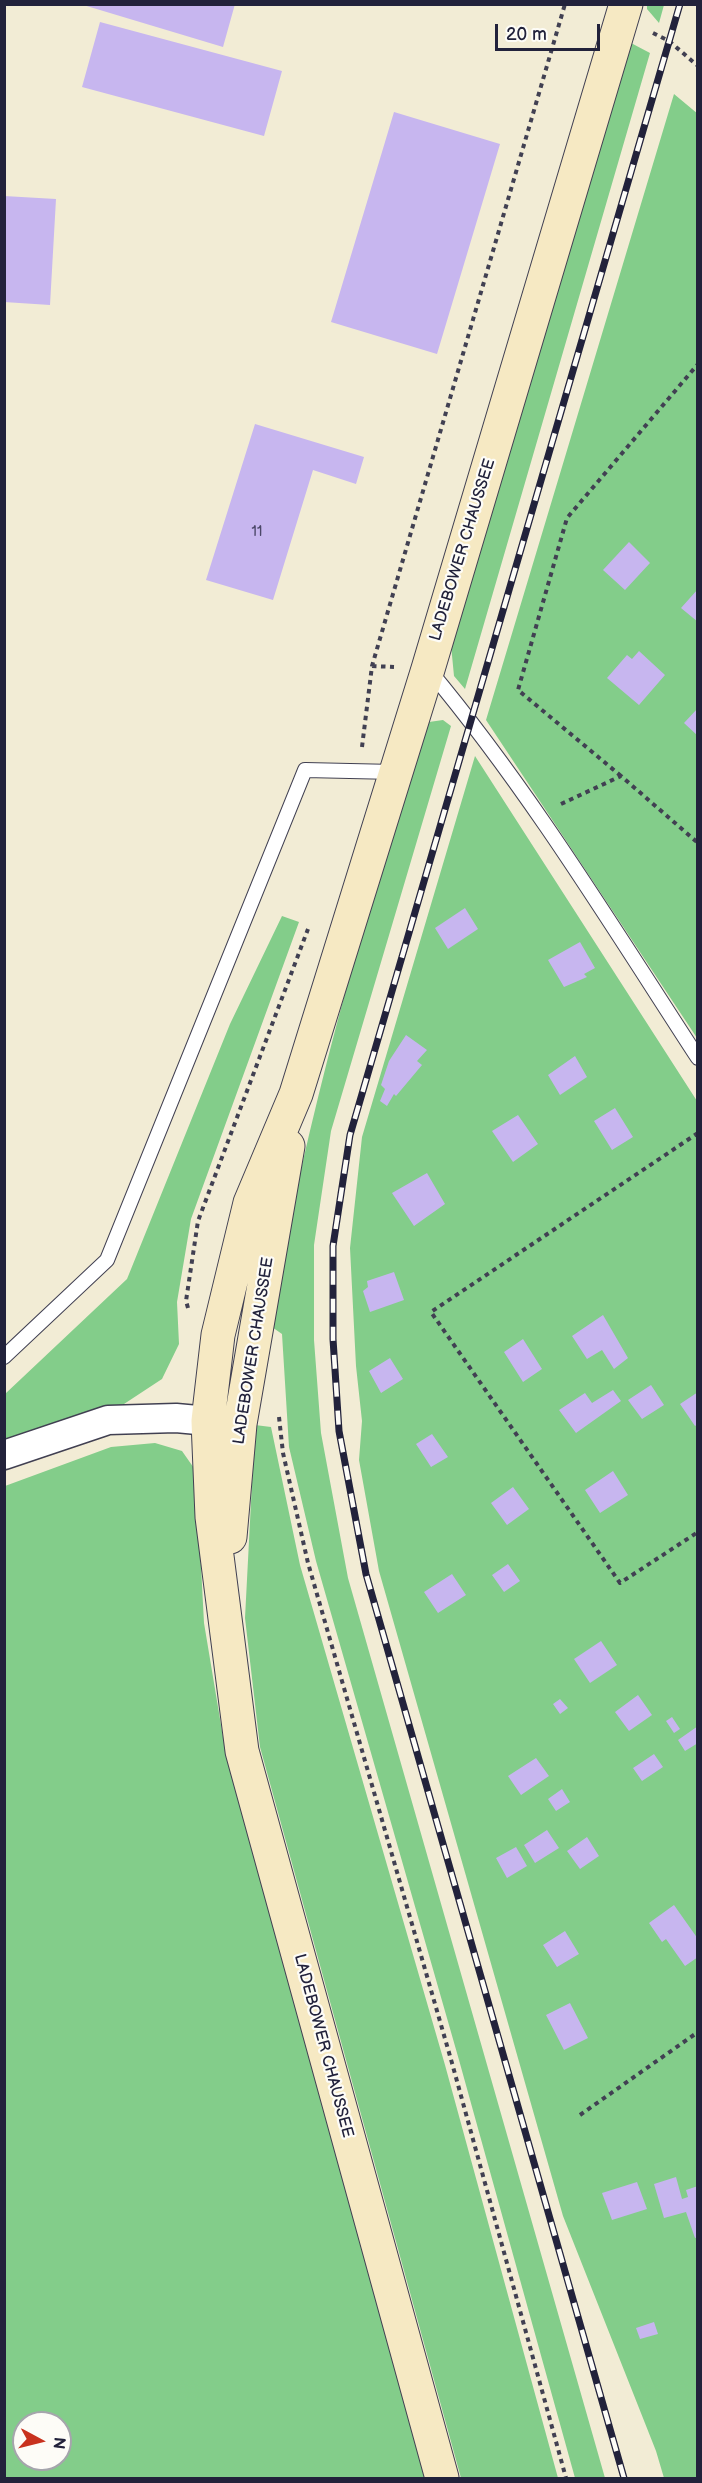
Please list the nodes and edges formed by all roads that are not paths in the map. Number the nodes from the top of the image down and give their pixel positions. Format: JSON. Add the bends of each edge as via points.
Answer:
{"nodes":[{"id":1,"x":626,"y":4,"type":"edge"},
{"id":2,"x":428,"y":669,"type":"junction"},
{"id":3,"x":395,"y":772,"type":"junction"},
{"id":4,"x":698,"y":1058,"type":"edge"},
{"id":5,"x":4,"y":1357,"type":"edge"},
{"id":6,"x":224,"y":1422,"type":"junction"},
{"id":7,"x":4,"y":1455,"type":"edge"},
{"id":8,"x":442,"y":2478,"type":"edge"}],
"edges":[{"from":1,"to":2,"type":"street","name":"LADEBOWER CHAUSSEE"},
{"from":2,"to":3,"type":"street","name":"LADEBOWER CHAUSSEE"},
{"from":2,"to":4,"type":"lane","via":[[539,815]]},
{"from":3,"to":5,"type":"lane","via":[[305,770],[107,1260]]},
{"from":3,"to":6,"type":"street","name":"LADEBOWER CHAUSSEE","via":[[296,1094]]},
{"from":6,"to":7,"type":"street","via":[[108,1420]]},
{"from":6,"to":8,"type":"street","name":"LADEBOWER CHAUSSEE","via":[[224,1609],[242,1751]]}]}
